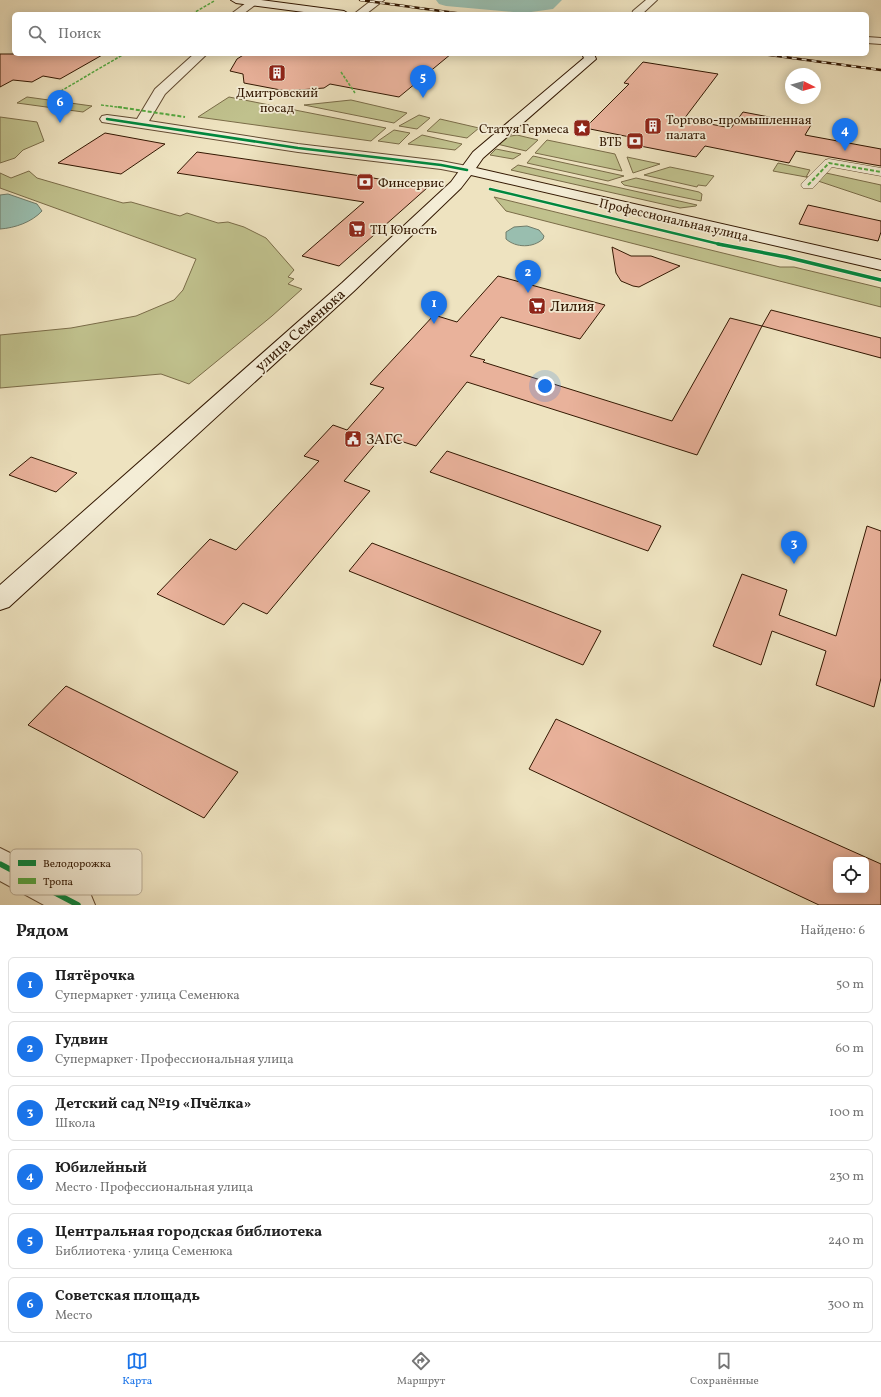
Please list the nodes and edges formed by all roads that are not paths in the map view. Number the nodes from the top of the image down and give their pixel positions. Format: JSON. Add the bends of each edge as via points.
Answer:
{"nodes":[{"id":1,"x":236,"y":0,"type":"edge"},
{"id":2,"x":379,"y":0,"type":"edge"},
{"id":3,"x":652,"y":0,"type":"edge"},
{"id":4,"x":254,"y":2,"type":"junction"},
{"id":5,"x":239,"y":12,"type":"edge"},
{"id":6,"x":329,"y":12,"type":"edge"},
{"id":7,"x":362,"y":12,"type":"edge"},
{"id":8,"x":638,"y":12,"type":"edge"},
{"id":9,"x":869,"y":40,"type":"edge"},
{"id":10,"x":881,"y":41,"type":"edge"},
{"id":11,"x":199,"y":56,"type":"edge"},
{"id":12,"x":589,"y":56,"type":"edge"},
{"id":13,"x":107,"y":119,"type":"dead end"},
{"id":14,"x":140,"y":125,"type":"junction"},
{"id":15,"x":467,"y":170,"type":"junction"},
{"id":16,"x":881,"y":172,"type":"edge"},
{"id":17,"x":808,"y":185,"type":"dead end"},
{"id":18,"x":881,"y":265,"type":"edge"},
{"id":19,"x":0,"y":600,"type":"edge"},
{"id":20,"x":0,"y":864,"type":"edge"},
{"id":21,"x":10,"y":869,"type":"edge"},
{"id":22,"x":59,"y":895,"type":"edge"},
{"id":23,"x":78,"y":905,"type":"edge"}],
"edges":[{"from":1,"to":4,"type":"main road"},
{"from":2,"to":7,"type":"main road"},
{"from":3,"to":8,"type":"main road"},
{"from":4,"to":5,"type":"main road"},
{"from":4,"to":6,"type":"main road"},
{"from":9,"to":10,"type":"main road"},
{"from":11,"to":14,"type":"main road","via":[[160,92]]},
{"from":12,"to":15,"type":"main road","name":"улица Семенюка","via":[[590,59],[585,64],[487,147]]},
{"from":13,"to":14,"type":"main road","name":"Профессиональная улица"},
{"from":14,"to":15,"type":"main road","name":"Профессиональная улица"},
{"from":15,"to":18,"type":"main road","name":"Профессиональная улица"},
{"from":15,"to":19,"type":"main road","name":"улица Семенюка","via":[[456,186],[348,287]]},
{"from":16,"to":17,"type":"street","via":[[829,163]]},
{"from":20,"to":21,"type":"main road"},
{"from":22,"to":23,"type":"main road"}]}
